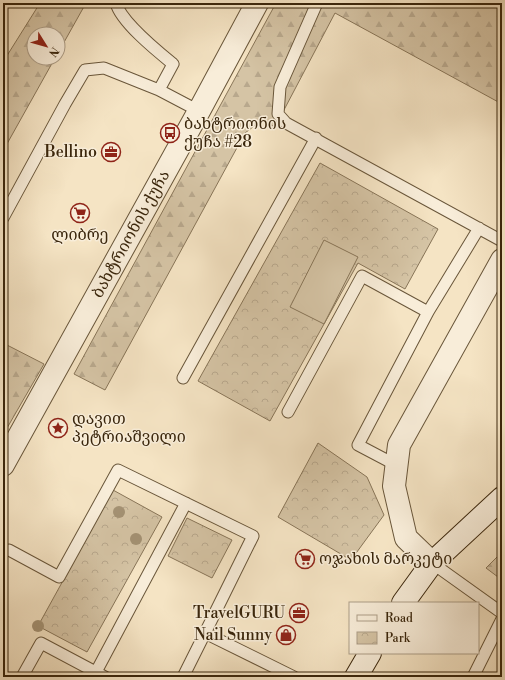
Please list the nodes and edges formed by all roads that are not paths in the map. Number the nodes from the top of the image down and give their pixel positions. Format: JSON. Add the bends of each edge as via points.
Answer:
{"nodes":[{"id":1,"x":116,"y":3,"type":"edge"},
{"id":2,"x":257,"y":3,"type":"edge"},
{"id":3,"x":317,"y":3,"type":"edge"},
{"id":4,"x":159,"y":90,"type":"junction"},
{"id":5,"x":199,"y":111,"type":"junction"},
{"id":6,"x":316,"y":138,"type":"junction"},
{"id":7,"x":3,"y":218,"type":"edge"},
{"id":8,"x":479,"y":228,"type":"junction"},
{"id":9,"x":502,"y":241,"type":"edge"},
{"id":10,"x":502,"y":260,"type":"edge"},
{"id":11,"x":428,"y":312,"type":"junction"},
{"id":12,"x":183,"y":378,"type":"dead end"},
{"id":13,"x":288,"y":412,"type":"dead end"},
{"id":14,"x":3,"y":465,"type":"edge"},
{"id":15,"x":396,"y":465,"type":"junction"},
{"id":16,"x":502,"y":498,"type":"edge"},
{"id":17,"x":186,"y":503,"type":"junction"},
{"id":18,"x":9,"y":550,"type":"dead end"},
{"id":19,"x":432,"y":563,"type":"junction"},
{"id":20,"x":403,"y":602,"type":"edge"},
{"id":21,"x":502,"y":613,"type":"edge"},
{"id":22,"x":502,"y":619,"type":"edge"},
{"id":23,"x":205,"y":633,"type":"junction"},
{"id":24,"x":369,"y":654,"type":"edge"},
{"id":25,"x":100,"y":675,"type":"edge"},
{"id":26,"x":22,"y":677,"type":"edge"},
{"id":27,"x":183,"y":677,"type":"edge"},
{"id":28,"x":294,"y":677,"type":"edge"},
{"id":29,"x":356,"y":677,"type":"edge"},
{"id":30,"x":473,"y":677,"type":"edge"}],
"edges":[{"from":1,"to":4,"type":"lane","via":[[118,10],[131,26],[173,64]]},
{"from":2,"to":5,"type":"street","name":"ბახტრიონის ქუჩა"},
{"from":3,"to":6,"type":"lane","via":[[280,87],[278,114],[286,123]]},
{"from":4,"to":5,"type":"lane"},
{"from":4,"to":7,"type":"lane","via":[[104,68],[85,70]]},
{"from":5,"to":14,"type":"street","name":"ბახტრიონის ქუჩა"},
{"from":6,"to":8,"type":"lane"},
{"from":6,"to":12,"type":"lane"},
{"from":8,"to":9,"type":"lane"},
{"from":8,"to":11,"type":"lane"},
{"from":10,"to":15,"type":"street","via":[[399,445]]},
{"from":11,"to":13,"type":"lane","via":[[362,276]]},
{"from":11,"to":15,"type":"lane","via":[[358,445]]},
{"from":15,"to":19,"type":"street","via":[[394,486],[406,538]]},
{"from":16,"to":19,"type":"street"},
{"from":17,"to":18,"type":"lane","via":[[118,470],[59,577]]},
{"from":17,"to":23,"type":"lane","via":[[253,536]]},
{"from":17,"to":25,"type":"lane"},
{"from":19,"to":20,"type":"street"},
{"from":19,"to":21,"type":"lane"},
{"from":22,"to":30,"type":"lane"},
{"from":23,"to":27,"type":"lane"},
{"from":23,"to":28,"type":"lane"},
{"from":24,"to":29,"type":"street"},
{"from":25,"to":26,"type":"lane","via":[[41,643]]}]}
